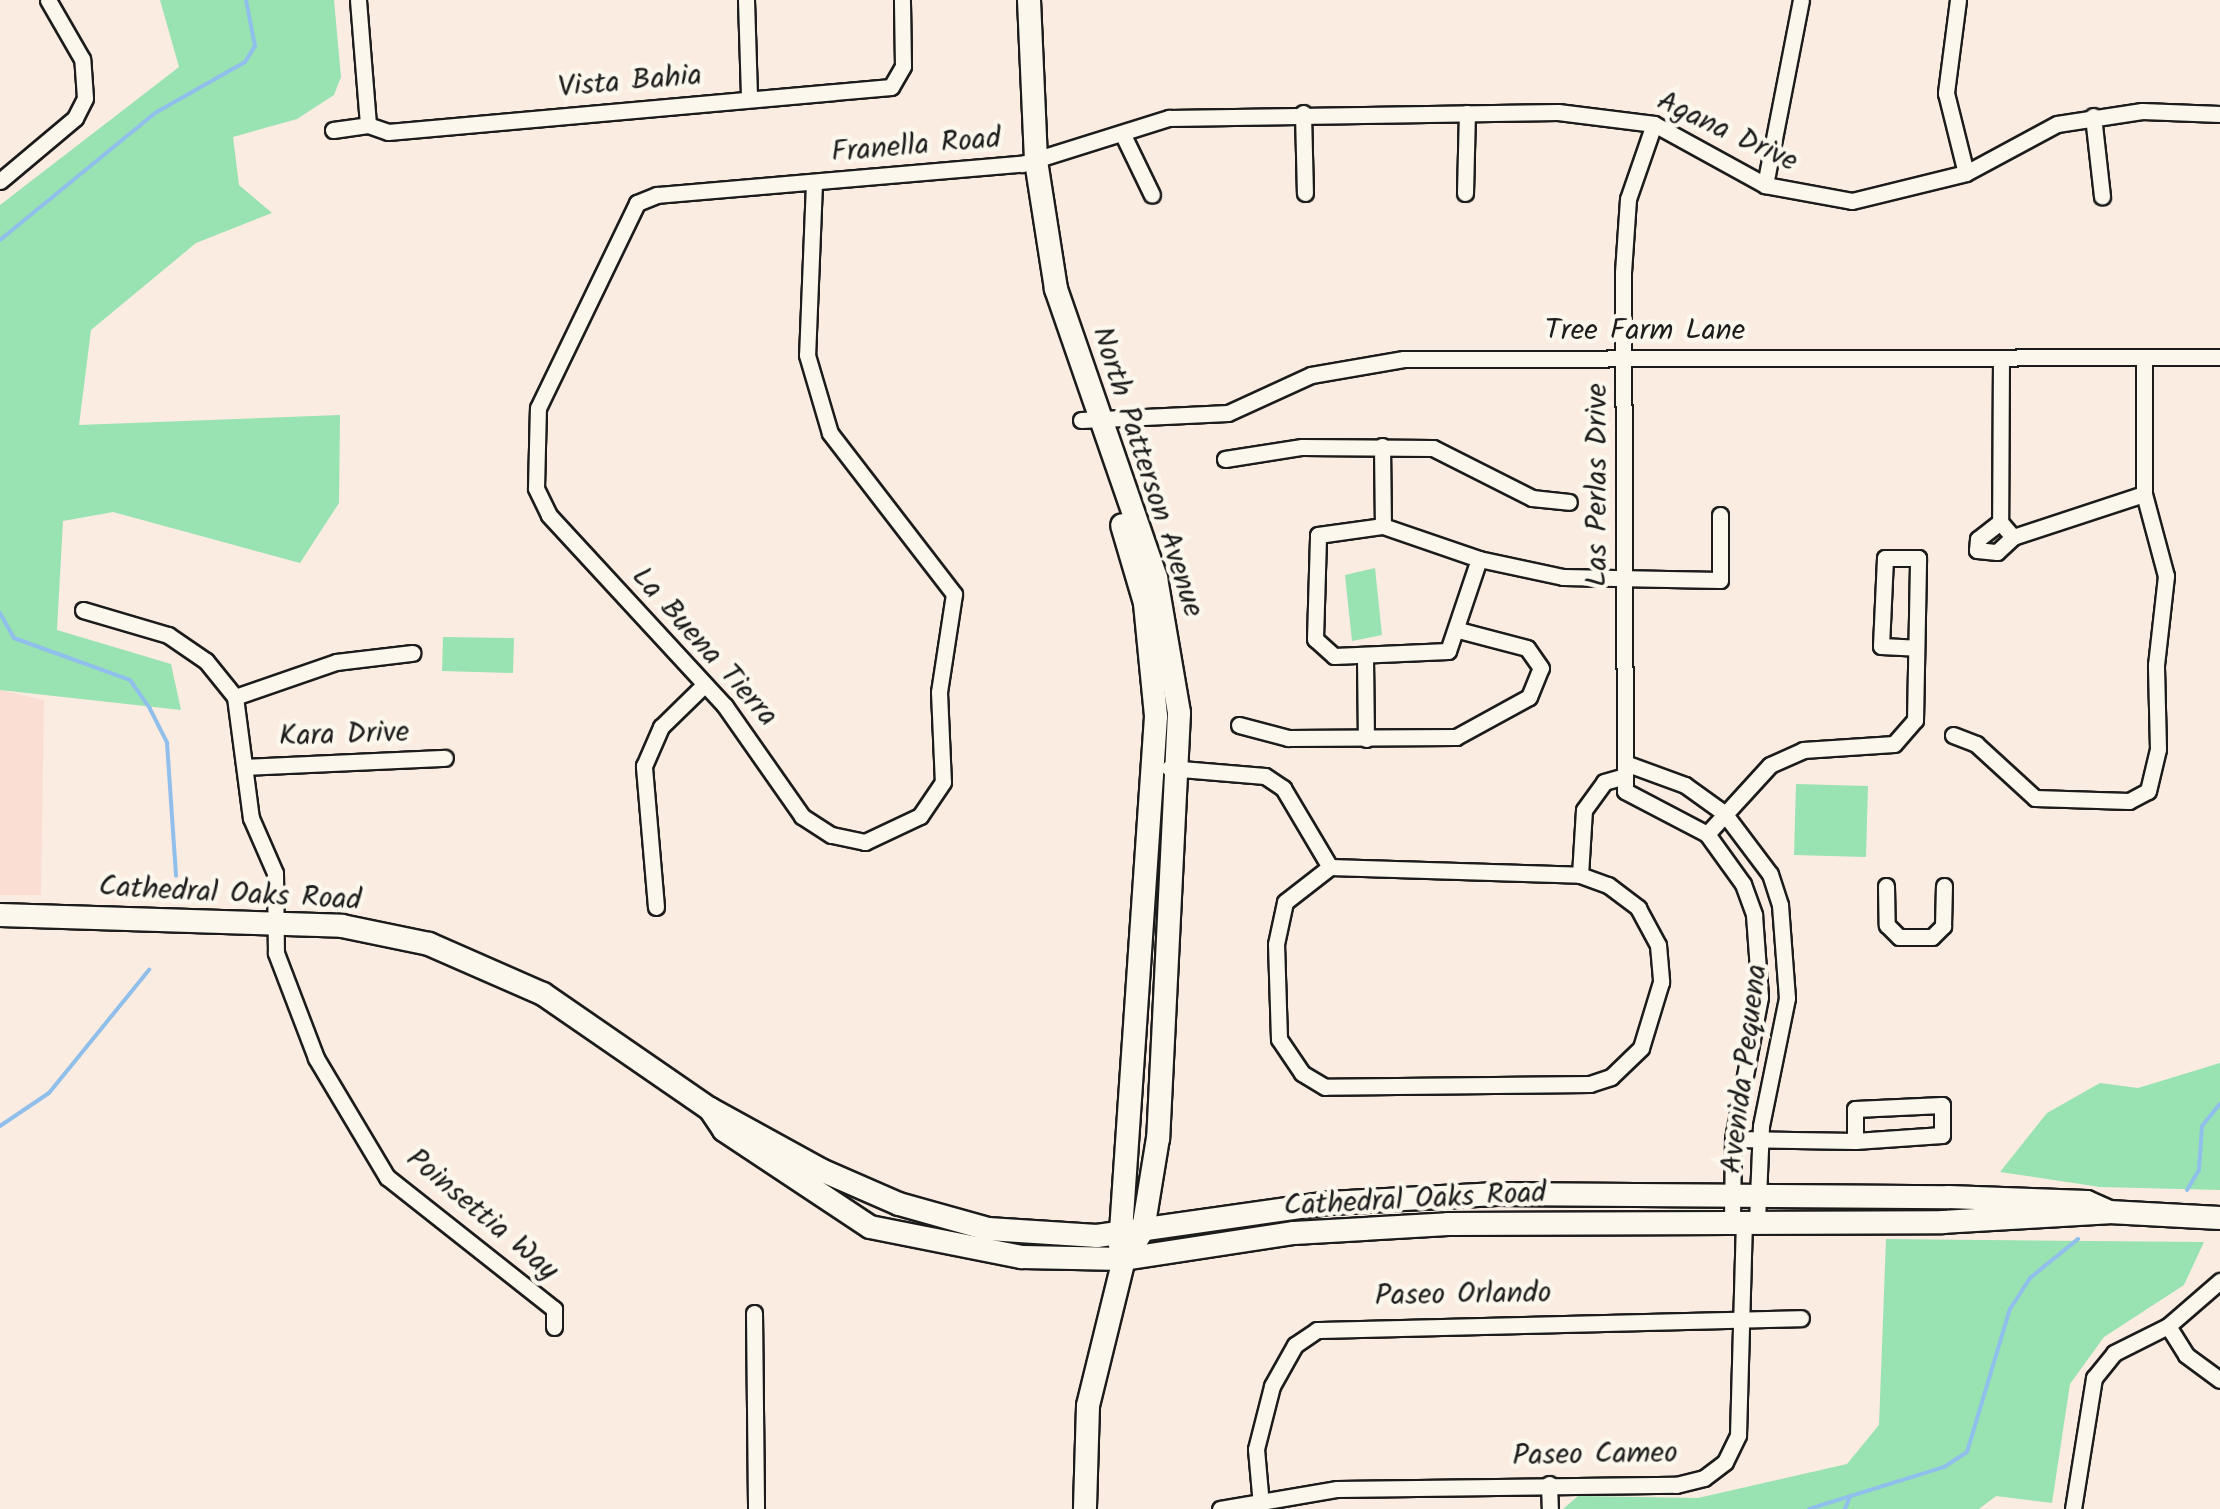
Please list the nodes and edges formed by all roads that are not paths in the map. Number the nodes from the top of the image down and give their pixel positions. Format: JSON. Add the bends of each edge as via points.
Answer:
{"nodes":[{"id":1,"x":48,"y":0,"type":"edge"},
{"id":2,"x":358,"y":0,"type":"edge"},
{"id":3,"x":746,"y":0,"type":"edge"},
{"id":4,"x":902,"y":0,"type":"edge"},
{"id":5,"x":1014,"y":0,"type":"edge"},
{"id":6,"x":1028,"y":0,"type":"edge"},
{"id":7,"x":1801,"y":0,"type":"edge"},
{"id":8,"x":1958,"y":0,"type":"edge"},
{"id":9,"x":749,"y":98,"type":"junction"},
{"id":10,"x":1467,"y":112,"type":"junction"},
{"id":11,"x":1304,"y":114,"type":"junction"},
{"id":12,"x":2220,"y":114,"type":"edge"},
{"id":13,"x":2093,"y":116,"type":"junction"},
{"id":14,"x":1654,"y":124,"type":"junction"},
{"id":15,"x":368,"y":125,"type":"junction"},
{"id":16,"x":333,"y":130,"type":"dead end"},
{"id":17,"x":1124,"y":137,"type":"junction"},
{"id":18,"x":1029,"y":162,"type":"junction"},
{"id":19,"x":1966,"y":174,"type":"junction"},
{"id":20,"x":0,"y":181,"type":"edge"},
{"id":21,"x":814,"y":182,"type":"junction"},
{"id":22,"x":1766,"y":186,"type":"junction"},
{"id":23,"x":1465,"y":193,"type":"dead end"},
{"id":24,"x":1305,"y":194,"type":"dead end"},
{"id":25,"x":1152,"y":196,"type":"dead end"},
{"id":26,"x":2102,"y":196,"type":"dead end"},
{"id":27,"x":2220,"y":348,"type":"edge"},
{"id":28,"x":2144,"y":357,"type":"junction"},
{"id":29,"x":1625,"y":358,"type":"junction"},
{"id":30,"x":2001,"y":358,"type":"junction"},
{"id":31,"x":2213,"y":358,"type":"edge"},
{"id":32,"x":1089,"y":420,"type":"junction"},
{"id":33,"x":1382,"y":446,"type":"junction"},
{"id":34,"x":1225,"y":459,"type":"dead end"},
{"id":35,"x":2144,"y":494,"type":"junction"},
{"id":36,"x":1569,"y":502,"type":"dead end"},
{"id":37,"x":1720,"y":515,"type":"dead end"},
{"id":38,"x":2000,"y":522,"type":"junction"},
{"id":39,"x":1383,"y":526,"type":"junction"},
{"id":40,"x":2012,"y":537,"type":"junction"},
{"id":41,"x":1479,"y":559,"type":"junction"},
{"id":42,"x":1626,"y":581,"type":"junction"},
{"id":43,"x":82,"y":610,"type":"dead end"},
{"id":44,"x":1458,"y":630,"type":"junction"},
{"id":45,"x":1916,"y":648,"type":"junction"},
{"id":46,"x":412,"y":652,"type":"dead end"},
{"id":47,"x":1365,"y":659,"type":"junction"},
{"id":48,"x":702,"y":686,"type":"junction"},
{"id":49,"x":235,"y":697,"type":"junction"},
{"id":50,"x":1239,"y":725,"type":"dead end"},
{"id":51,"x":1953,"y":735,"type":"dead end"},
{"id":52,"x":1366,"y":739,"type":"junction"},
{"id":53,"x":445,"y":758,"type":"dead end"},
{"id":54,"x":245,"y":768,"type":"junction"},
{"id":55,"x":1165,"y":768,"type":"junction"},
{"id":56,"x":1625,"y":777,"type":"junction"},
{"id":57,"x":1724,"y":813,"type":"junction"},
{"id":58,"x":1706,"y":834,"type":"junction"},
{"id":59,"x":1330,"y":867,"type":"junction"},
{"id":60,"x":1580,"y":875,"type":"junction"},
{"id":61,"x":1886,"y":886,"type":"dead end"},
{"id":62,"x":1944,"y":886,"type":"dead end"},
{"id":63,"x":656,"y":907,"type":"dead end"},
{"id":64,"x":0,"y":915,"type":"edge"},
{"id":65,"x":276,"y":923,"type":"junction"},
{"id":66,"x":710,"y":1109,"type":"junction"},
{"id":67,"x":1760,"y":1136,"type":"junction"},
{"id":68,"x":1733,"y":1140,"type":"junction"},
{"id":69,"x":1855,"y":1141,"type":"junction"},
{"id":70,"x":1732,"y":1196,"type":"junction"},
{"id":71,"x":1757,"y":1196,"type":"junction"},
{"id":72,"x":2109,"y":1212,"type":"junction"},
{"id":73,"x":2220,"y":1218,"type":"edge"},
{"id":74,"x":1744,"y":1222,"type":"junction"},
{"id":75,"x":1143,"y":1230,"type":"junction"},
{"id":76,"x":1116,"y":1234,"type":"junction"},
{"id":77,"x":1124,"y":1259,"type":"junction"},
{"id":78,"x":2220,"y":1281,"type":"edge"},
{"id":79,"x":754,"y":1313,"type":"dead end"},
{"id":80,"x":1746,"y":1318,"type":"junction"},
{"id":81,"x":1801,"y":1318,"type":"dead end"},
{"id":82,"x":2168,"y":1326,"type":"junction"},
{"id":83,"x":554,"y":1327,"type":"dead end"},
{"id":84,"x":2220,"y":1380,"type":"edge"},
{"id":85,"x":1549,"y":1484,"type":"junction"},
{"id":86,"x":1260,"y":1504,"type":"edge"},
{"id":87,"x":756,"y":1509,"type":"edge"},
{"id":88,"x":1085,"y":1509,"type":"edge"},
{"id":89,"x":1220,"y":1509,"type":"edge"},
{"id":90,"x":1550,"y":1509,"type":"edge"},
{"id":91,"x":2074,"y":1509,"type":"edge"}],
"edges":[{"from":1,"to":20,"type":"street","via":[[82,59],[85,98],[75,118]]},
{"from":2,"to":15,"type":"street"},
{"from":3,"to":9,"type":"street"},
{"from":4,"to":9,"type":"street","name":"Vista Bahia","via":[[897,83]]},
{"from":5,"to":18,"type":"main road","name":"North Patterson Avenue"},
{"from":6,"to":18,"type":"main road","name":"North Patterson Avenue"},
{"from":7,"to":22,"type":"street"},
{"from":8,"to":19,"type":"street","via":[[1946,93]]},
{"from":9,"to":15,"type":"street","name":"Vista Bahia","via":[[388,132]]},
{"from":10,"to":11,"type":"street","name":"Agana Drive"},
{"from":10,"to":14,"type":"street","name":"Agana Drive","via":[[1602,113]]},
{"from":10,"to":23,"type":"street"},
{"from":11,"to":17,"type":"street","name":"Agana Drive","via":[[1168,118]]},
{"from":11,"to":24,"type":"street"},
{"from":12,"to":13,"type":"street","name":"Agana Drive"},
{"from":13,"to":19,"type":"street","name":"Agana Drive","via":[[2017,142]]},
{"from":13,"to":26,"type":"street"},
{"from":14,"to":22,"type":"street","name":"Agana Drive"},
{"from":14,"to":29,"type":"street","name":"Las Perlas Drive","via":[[1628,199]]},
{"from":15,"to":16,"type":"street","name":"Vista Bahia"},
{"from":17,"to":18,"type":"street","name":"Agana Drive"},
{"from":17,"to":25,"type":"street"},
{"from":18,"to":21,"type":"street","name":"Franella Road"},
{"from":18,"to":32,"type":"main road","name":"North Patterson Avenue"},
{"from":19,"to":22,"type":"street","name":"Agana Drive","via":[[1852,201]]},
{"from":21,"to":48,"type":"street","name":"La Buena Tierra","via":[[657,195],[632,208],[538,408],[536,488],[549,515]]},
{"from":21,"to":48,"type":"street","name":"La Buena Tierra","via":[[807,354],[830,433],[954,594],[939,692],[943,782],[920,816],[883,839],[831,836],[802,816],[756,744]]},
{"from":27,"to":31,"type":"street"},
{"from":28,"to":30,"type":"street","name":"Tree Farm Lane"},
{"from":28,"to":31,"type":"street","name":"Tree Farm Lane"},
{"from":28,"to":35,"type":"street"},
{"from":29,"to":30,"type":"street","name":"Tree Farm Lane"},
{"from":29,"to":32,"type":"street","name":"Tree Farm Lane","via":[[1356,362],[1228,413]]},
{"from":29,"to":42,"type":"street","name":"Las Perlas Drive"},
{"from":30,"to":38,"type":"street"},
{"from":32,"to":55,"type":"main road","name":"North Patterson Avenue","via":[[1166,612]]},
{"from":33,"to":34,"type":"street"},
{"from":33,"to":36,"type":"street","via":[[1446,452],[1516,491]]},
{"from":33,"to":39,"type":"street"},
{"from":35,"to":40,"type":"street"},
{"from":35,"to":51,"type":"street","via":[[2166,576],[2156,665],[2158,749],[2148,791],[2129,801],[2035,798],[1976,744]]},
{"from":37,"to":42,"type":"street","via":[[1720,580]]},
{"from":38,"to":40,"type":"street"},
{"from":38,"to":40,"type":"street","via":[[1978,539],[1977,550],[1997,552]]},
{"from":39,"to":41,"type":"street"},
{"from":39,"to":47,"type":"street","via":[[1331,528],[1314,550],[1315,639],[1334,656]]},
{"from":41,"to":42,"type":"street"},
{"from":41,"to":44,"type":"street"},
{"from":42,"to":56,"type":"street","name":"Las Perlas Drive"},
{"from":43,"to":49,"type":"street","via":[[128,619],[179,642]]},
{"from":44,"to":47,"type":"street","via":[[1448,651],[1432,658]]},
{"from":44,"to":52,"type":"street","via":[[1537,658],[1539,683],[1529,696],[1456,737]]},
{"from":45,"to":45,"type":"street","via":[[1918,558],[1885,558],[1881,646]]},
{"from":45,"to":57,"type":"street","via":[[1915,720],[1894,744],[1804,750],[1770,765]]},
{"from":46,"to":49,"type":"street","via":[[336,662]]},
{"from":47,"to":52,"type":"street"},
{"from":48,"to":63,"type":"street","via":[[661,727],[644,766]]},
{"from":49,"to":54,"type":"street","name":"Poinsettia Way"},
{"from":50,"to":52,"type":"street","via":[[1288,738]]},
{"from":53,"to":54,"type":"street","name":"Kara Drive"},
{"from":54,"to":65,"type":"street","name":"Poinsettia Way","via":[[251,818],[275,873]]},
{"from":55,"to":59,"type":"street","via":[[1265,776],[1283,788]]},
{"from":55,"to":75,"type":"main road","name":"North Patterson Avenue","via":[[1158,1138]]},
{"from":55,"to":76,"type":"main road","name":"North Patterson Avenue"},
{"from":56,"to":57,"type":"street","name":"Avenida Pequena","via":[[1685,785]]},
{"from":56,"to":58,"type":"street","name":"Avenida Pequena"},
{"from":56,"to":60,"type":"street","via":[[1604,782],[1584,810]]},
{"from":57,"to":58,"type":"street"},
{"from":57,"to":67,"type":"street","name":"Avenida Pequena","via":[[1770,874],[1786,941],[1785,1012]]},
{"from":58,"to":68,"type":"street","name":"Avenida Pequena","via":[[1743,884],[1762,968]]},
{"from":59,"to":60,"type":"street"},
{"from":59,"to":60,"type":"street","via":[[1297,885],[1279,917],[1276,1017],[1279,1039],[1302,1073],[1349,1091],[1590,1084],[1628,1065],[1654,1013],[1658,945],[1638,908]]},
{"from":61,"to":62,"type":"street","via":[[1887,925],[1899,936],[1915,937],[1943,926]]},
{"from":64,"to":65,"type":"main road","name":"Cathedral Oaks Road"},
{"from":65,"to":66,"type":"main road","name":"Cathedral Oaks Road","via":[[384,932],[466,956],[543,994]]},
{"from":65,"to":83,"type":"street","name":"Poinsettia Way","via":[[276,953],[302,1030],[387,1177],[554,1310]]},
{"from":66,"to":76,"type":"main road","name":"Cathedral Oaks Road","via":[[857,1188],[932,1215],[1028,1234]]},
{"from":66,"to":77,"type":"main road","name":"Cathedral Oaks Road","via":[[724,1130],[870,1227],[978,1253]]},
{"from":67,"to":68,"type":"street"},
{"from":67,"to":69,"type":"street"},
{"from":67,"to":71,"type":"street","name":"Avenida Pequena"},
{"from":68,"to":70,"type":"street","name":"Avenida Pequena"},
{"from":69,"to":69,"type":"street","via":[[1855,1109],[1942,1104],[1942,1134]]},
{"from":70,"to":71,"type":"main road","name":"Cathedral Oaks Road"},
{"from":70,"to":74,"type":"street","name":"Avenida Pequena"},
{"from":70,"to":75,"type":"main road","name":"Cathedral Oaks Road","via":[[1398,1197]]},
{"from":71,"to":72,"type":"main road","name":"Cathedral Oaks Road","via":[[2088,1202]]},
{"from":71,"to":74,"type":"street","name":"Avenida Pequena"},
{"from":72,"to":73,"type":"main road","name":"Cathedral Oaks Road"},
{"from":72,"to":74,"type":"main road","name":"Cathedral Oaks Road"},
{"from":74,"to":77,"type":"main road","name":"Cathedral Oaks Road","via":[[1353,1227]]},
{"from":74,"to":80,"type":"street","name":"Paseo Cameo"},
{"from":75,"to":76,"type":"main road","name":"Cathedral Oaks Road"},
{"from":75,"to":77,"type":"main road","name":"North Patterson Avenue"},
{"from":76,"to":77,"type":"main road","name":"North Patterson Avenue"},
{"from":77,"to":88,"type":"main road","name":"North Patterson Avenue","via":[[1088,1406]]},
{"from":78,"to":82,"type":"street"},
{"from":79,"to":87,"type":"street"},
{"from":80,"to":81,"type":"street","name":"Paseo Orlando"},
{"from":80,"to":85,"type":"street","name":"Paseo Cameo","via":[[1738,1435],[1725,1462],[1676,1485]]},
{"from":80,"to":86,"type":"street","name":"Paseo Orlando","via":[[1317,1330],[1294,1345],[1272,1386],[1256,1450]]},
{"from":82,"to":84,"type":"street","via":[[2186,1355]]},
{"from":82,"to":91,"type":"street","via":[[2114,1353],[2094,1378]]},
{"from":85,"to":86,"type":"street","name":"Paseo Cameo","via":[[1337,1489]]},
{"from":85,"to":90,"type":"street"},
{"from":86,"to":89,"type":"street","name":"Paseo Cameo"}]}
